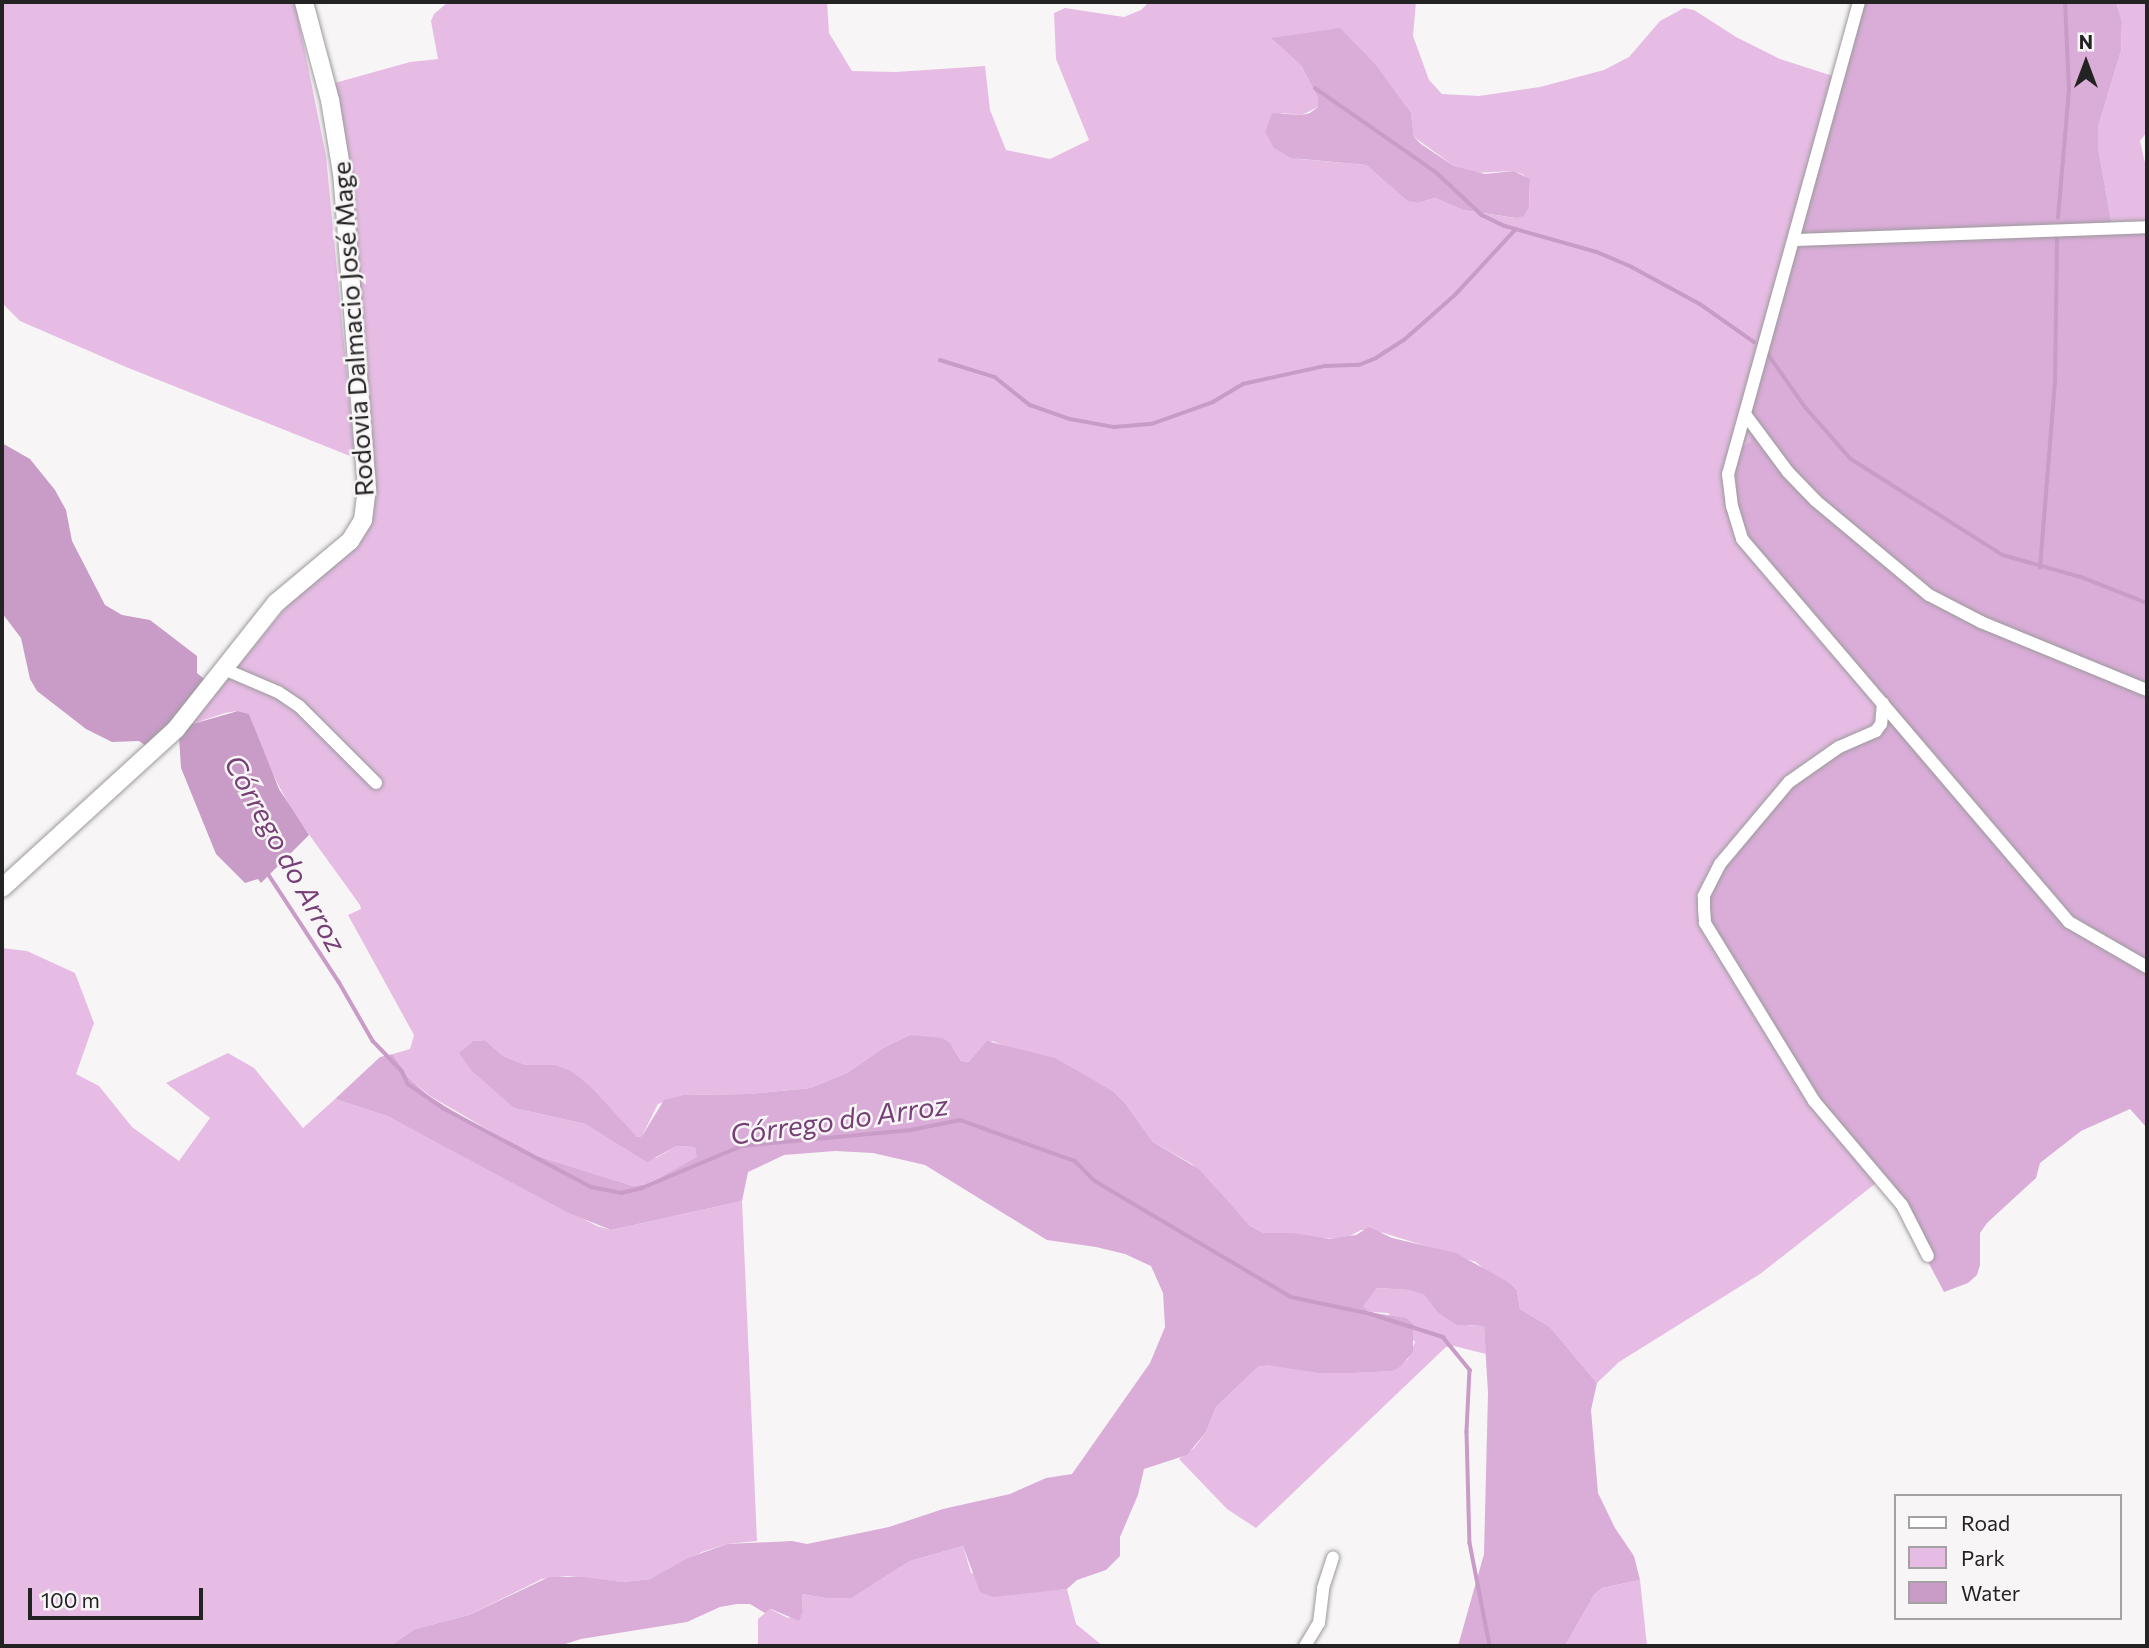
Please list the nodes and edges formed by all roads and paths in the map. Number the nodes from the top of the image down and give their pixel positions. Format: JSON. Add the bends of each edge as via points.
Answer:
{"nodes":[{"id":1,"x":304,"y":2,"type":"edge"},
{"id":2,"x":1859,"y":2,"type":"edge"},
{"id":3,"x":2147,"y":227,"type":"edge"},
{"id":4,"x":1795,"y":240,"type":"junction"},
{"id":5,"x":1745,"y":414,"type":"junction"},
{"id":6,"x":224,"y":669,"type":"junction"},
{"id":7,"x":2147,"y":690,"type":"edge"},
{"id":8,"x":1883,"y":703,"type":"junction"},
{"id":9,"x":376,"y":783,"type":"dead end"},
{"id":10,"x":2,"y":888,"type":"edge"},
{"id":11,"x":2147,"y":967,"type":"edge"},
{"id":12,"x":1928,"y":1256,"type":"dead end"},
{"id":13,"x":1333,"y":1558,"type":"dead end"},
{"id":14,"x":1305,"y":1646,"type":"edge"}],
"edges":[{"from":1,"to":6,"type":"street","name":"Rodovia Dalmacio José Mage","via":[[341,160],[366,505],[358,532],[275,603]]},
{"from":2,"to":4,"type":"street"},
{"from":3,"to":4,"type":"street"},
{"from":4,"to":5,"type":"street"},
{"from":5,"to":7,"type":"street","via":[[1815,500],[1929,595],[1981,622]]},
{"from":5,"to":8,"type":"street","via":[[1728,474],[1742,539]]},
{"from":6,"to":9,"type":"street","via":[[299,706]]},
{"from":6,"to":10,"type":"street","name":"Rodovia Dalmacio José Mage","via":[[157,748]]},
{"from":8,"to":11,"type":"street","via":[[2069,922]]},
{"from":8,"to":12,"type":"street","via":[[1876,731],[1839,747],[1789,782],[1720,864],[1704,896],[1705,923],[1814,1101],[1902,1205]]},
{"from":13,"to":14,"type":"street","via":[[1319,1623]]}]}
